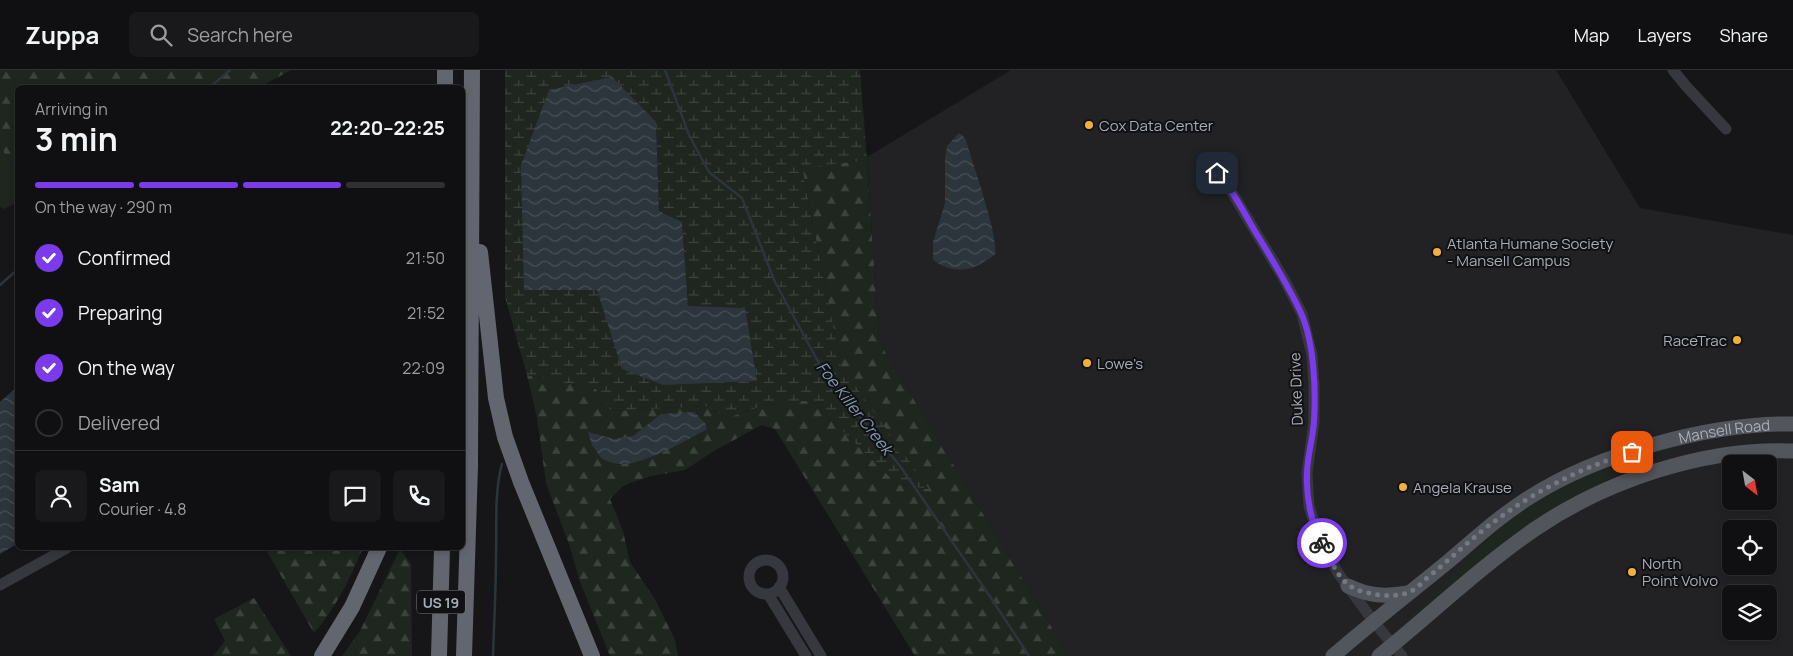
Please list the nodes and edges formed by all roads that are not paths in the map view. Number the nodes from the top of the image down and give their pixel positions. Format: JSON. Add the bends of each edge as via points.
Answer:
{"nodes":[{"id":1,"x":1674,"y":70,"type":"edge"},
{"id":2,"x":472,"y":73,"type":"edge"},
{"id":3,"x":1726,"y":129,"type":"dead end"},
{"id":4,"x":1209,"y":165,"type":"dead end"},
{"id":5,"x":471,"y":182,"type":"junction"},
{"id":6,"x":1793,"y":424,"type":"edge"},
{"id":7,"x":1793,"y":451,"type":"edge"},
{"id":8,"x":62,"y":550,"type":"edge"},
{"id":9,"x":378,"y":550,"type":"edge"},
{"id":10,"x":442,"y":550,"type":"edge"},
{"id":11,"x":0,"y":585,"type":"edge"},
{"id":12,"x":1348,"y":586,"type":"junction"},
{"id":13,"x":779,"y":587,"type":"junction"},
{"id":14,"x":1410,"y":592,"type":"junction"},
{"id":15,"x":768,"y":594,"type":"junction"},
{"id":16,"x":1374,"y":622,"type":"junction"},
{"id":17,"x":1398,"y":650,"type":"edge"},
{"id":18,"x":322,"y":656,"type":"edge"},
{"id":19,"x":439,"y":656,"type":"edge"},
{"id":20,"x":464,"y":656,"type":"edge"},
{"id":21,"x":592,"y":656,"type":"edge"},
{"id":22,"x":806,"y":656,"type":"edge"},
{"id":23,"x":820,"y":656,"type":"edge"},
{"id":24,"x":1333,"y":656,"type":"edge"},
{"id":25,"x":1379,"y":656,"type":"edge"}],
"edges":[{"from":1,"to":3,"type":"street"},
{"from":2,"to":5,"type":"highway","number":"US 19"},
{"from":4,"to":12,"type":"street","name":"Duke Drive","via":[[1225,181],[1302,314],[1312,355],[1314,385],[1314,422],[1306,473],[1309,506],[1319,538]]},
{"from":5,"to":20,"type":"highway","number":"US 19","via":[[470,484]]},
{"from":5,"to":21,"type":"highway","via":[[500,417],[518,474]]},
{"from":6,"to":14,"type":"main road","name":"Mansell Road","via":[[1709,432],[1614,457],[1584,469],[1555,482],[1508,512]]},
{"from":7,"to":17,"type":"main road","name":"Mansell Road","via":[[1753,450],[1696,459],[1600,494],[1536,529],[1498,557]]},
{"from":8,"to":11,"type":"street"},
{"from":9,"to":18,"type":"highway","via":[[352,607]]},
{"from":10,"to":19,"type":"highway","number":"US 19"},
{"from":12,"to":14,"type":"main road","via":[[1363,593],[1389,596]]},
{"from":12,"to":16,"type":"street","name":"Duke Drive"},
{"from":13,"to":15,"type":"street"},
{"from":13,"to":15,"type":"street","via":[[782,574],[776,564],[765,560],[755,564],[749,574],[751,586]]},
{"from":13,"to":23,"type":"street"},
{"from":14,"to":16,"type":"main road","name":"Mansell Road"},
{"from":15,"to":22,"type":"street"},
{"from":16,"to":17,"type":"street","name":"Duke Drive"},
{"from":16,"to":24,"type":"main road","name":"Mansell Road"},
{"from":17,"to":25,"type":"main road","name":"Mansell Road"}]}
